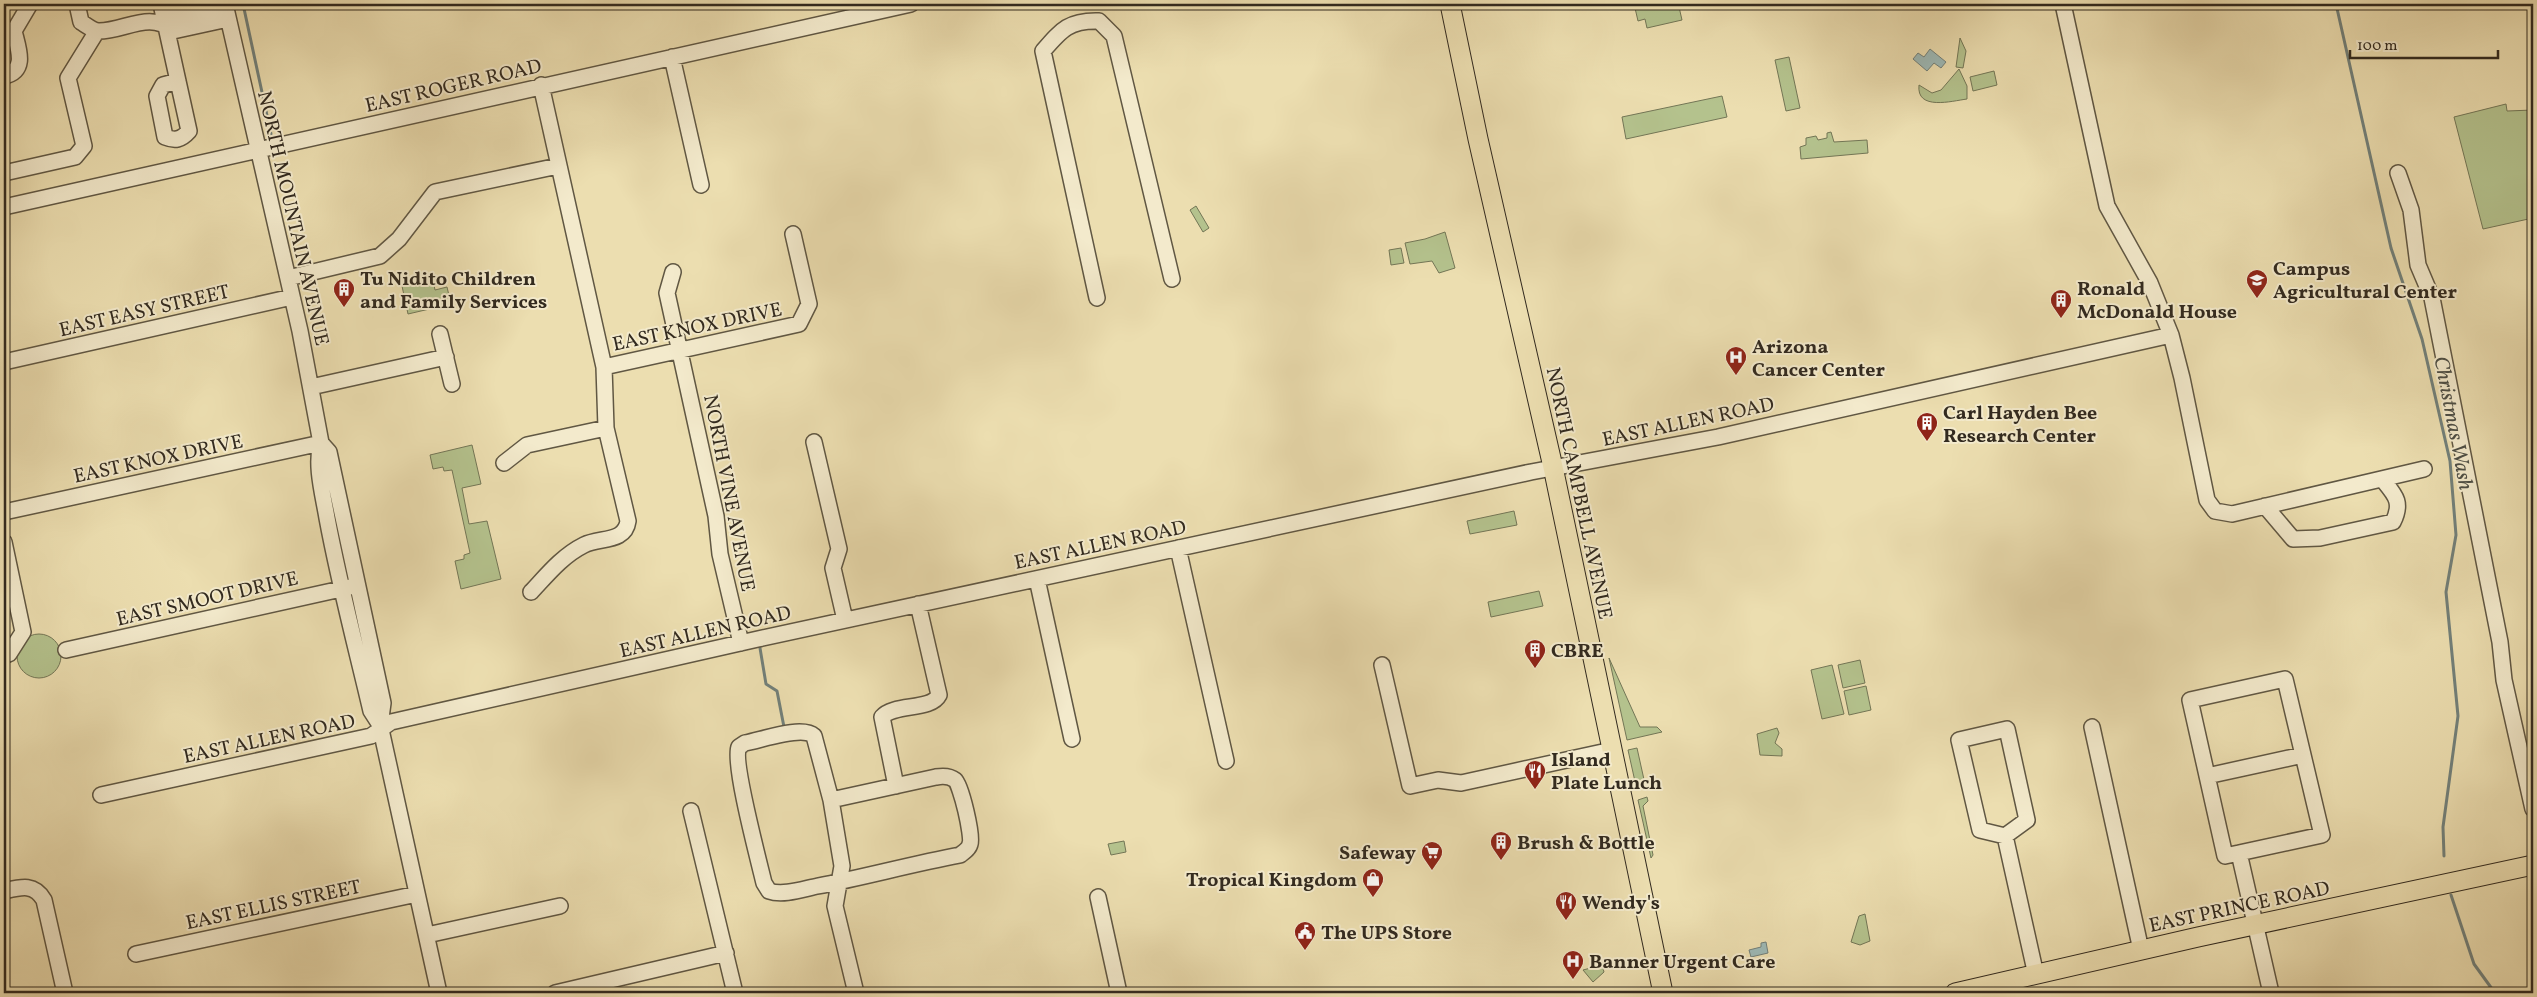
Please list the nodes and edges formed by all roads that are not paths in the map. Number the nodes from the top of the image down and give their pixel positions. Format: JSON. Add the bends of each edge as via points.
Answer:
{"nodes":[{"id":1,"x":30,"y":4,"type":"edge"},
{"id":2,"x":77,"y":4,"type":"edge"},
{"id":3,"x":161,"y":4,"type":"edge"},
{"id":4,"x":911,"y":4,"type":"edge"},
{"id":5,"x":1450,"y":4,"type":"edge"},
{"id":6,"x":2063,"y":4,"type":"edge"},
{"id":7,"x":226,"y":9,"type":"edge"},
{"id":8,"x":166,"y":25,"type":"junction"},
{"id":9,"x":97,"y":31,"type":"junction"},
{"id":10,"x":672,"y":57,"type":"junction"},
{"id":11,"x":4,"y":76,"type":"edge"},
{"id":12,"x":178,"y":81,"type":"dead end"},
{"id":13,"x":541,"y":85,"type":"junction"},
{"id":14,"x":259,"y":150,"type":"junction"},
{"id":15,"x":558,"y":166,"type":"junction"},
{"id":16,"x":4,"y":173,"type":"edge"},
{"id":17,"x":2398,"y":174,"type":"dead end"},
{"id":18,"x":701,"y":185,"type":"dead end"},
{"id":19,"x":4,"y":207,"type":"edge"},
{"id":20,"x":793,"y":234,"type":"dead end"},
{"id":21,"x":673,"y":272,"type":"dead end"},
{"id":22,"x":288,"y":278,"type":"junction"},
{"id":23,"x":1172,"y":279,"type":"dead end"},
{"id":24,"x":292,"y":297,"type":"junction"},
{"id":25,"x":1098,"y":298,"type":"dead end"},
{"id":26,"x":440,"y":334,"type":"dead end"},
{"id":27,"x":2171,"y":336,"type":"junction"},
{"id":28,"x":681,"y":350,"type":"junction"},
{"id":29,"x":446,"y":357,"type":"junction"},
{"id":30,"x":4,"y":362,"type":"edge"},
{"id":31,"x":604,"y":367,"type":"junction"},
{"id":32,"x":452,"y":384,"type":"dead end"},
{"id":33,"x":311,"y":387,"type":"junction"},
{"id":34,"x":606,"y":428,"type":"junction"},
{"id":35,"x":1546,"y":437,"type":"junction"},
{"id":36,"x":814,"y":442,"type":"dead end"},
{"id":37,"x":321,"y":443,"type":"junction"},
{"id":38,"x":1623,"y":453,"type":"dead end"},
{"id":39,"x":504,"y":463,"type":"dead end"},
{"id":40,"x":1553,"y":467,"type":"junction"},
{"id":41,"x":2424,"y":469,"type":"dead end"},
{"id":42,"x":2382,"y":479,"type":"junction"},
{"id":43,"x":2265,"y":506,"type":"junction"},
{"id":44,"x":4,"y":512,"type":"edge"},
{"id":45,"x":4,"y":542,"type":"edge"},
{"id":46,"x":1178,"y":548,"type":"junction"},
{"id":47,"x":1037,"y":579,"type":"junction"},
{"id":48,"x":350,"y":587,"type":"junction"},
{"id":49,"x":531,"y":592,"type":"dead end"},
{"id":50,"x":918,"y":604,"type":"junction"},
{"id":51,"x":845,"y":620,"type":"junction"},
{"id":52,"x":741,"y":643,"type":"junction"},
{"id":53,"x":66,"y":650,"type":"dead end"},
{"id":54,"x":4,"y":655,"type":"edge"},
{"id":55,"x":1382,"y":665,"type":"dead end"},
{"id":56,"x":381,"y":727,"type":"junction"},
{"id":57,"x":2092,"y":727,"type":"dead end"},
{"id":58,"x":1072,"y":739,"type":"dead end"},
{"id":59,"x":1612,"y":750,"type":"junction"},
{"id":60,"x":2303,"y":755,"type":"junction"},
{"id":61,"x":1226,"y":761,"type":"dead end"},
{"id":62,"x":2207,"y":776,"type":"junction"},
{"id":63,"x":896,"y":786,"type":"junction"},
{"id":64,"x":101,"y":795,"type":"dead end"},
{"id":65,"x":831,"y":800,"type":"junction"},
{"id":66,"x":2533,"y":809,"type":"edge"},
{"id":67,"x":692,"y":811,"type":"dead end"},
{"id":68,"x":2004,"y":836,"type":"junction"},
{"id":69,"x":2239,"y":853,"type":"junction"},
{"id":70,"x":2533,"y":865,"type":"edge"},
{"id":71,"x":838,"y":882,"type":"junction"},
{"id":72,"x":4,"y":891,"type":"edge"},
{"id":73,"x":417,"y":894,"type":"junction"},
{"id":74,"x":1098,"y":897,"type":"dead end"},
{"id":75,"x":560,"y":906,"type":"dead end"},
{"id":76,"x":2256,"y":925,"type":"junction"},
{"id":77,"x":427,"y":935,"type":"junction"},
{"id":78,"x":2141,"y":950,"type":"junction"},
{"id":79,"x":726,"y":953,"type":"junction"},
{"id":80,"x":136,"y":954,"type":"dead end"},
{"id":81,"x":2036,"y":974,"type":"junction"},
{"id":82,"x":65,"y":993,"type":"edge"},
{"id":83,"x":439,"y":993,"type":"edge"},
{"id":84,"x":555,"y":993,"type":"edge"},
{"id":85,"x":735,"y":993,"type":"edge"},
{"id":86,"x":856,"y":993,"type":"edge"},
{"id":87,"x":1118,"y":993,"type":"edge"},
{"id":88,"x":1663,"y":993,"type":"edge"},
{"id":89,"x":1961,"y":993,"type":"edge"},
{"id":90,"x":2270,"y":993,"type":"edge"}],
"edges":[{"from":1,"to":11,"type":"street","via":[[14,31],[21,59],[18,67]]},
{"from":2,"to":9,"type":"street","via":[[81,22]]},
{"from":3,"to":8,"type":"street"},
{"from":4,"to":10,"type":"street","name":"EAST ROGER ROAD"},
{"from":5,"to":35,"type":"main road","name":"NORTH CAMPBELL AVENUE"},
{"from":6,"to":27,"type":"street","via":[[2107,206],[2150,283]]},
{"from":7,"to":8,"type":"street","via":[[171,17]]},
{"from":7,"to":14,"type":"street","name":"NORTH MOUNTAIN AVENUE"},
{"from":8,"to":9,"type":"street","via":[[149,20]]},
{"from":8,"to":12,"type":"street"},
{"from":9,"to":16,"type":"street","via":[[68,78],[84,146],[75,158]]},
{"from":10,"to":13,"type":"street","name":"EAST ROGER ROAD"},
{"from":10,"to":18,"type":"street"},
{"from":13,"to":14,"type":"street","name":"EAST ROGER ROAD"},
{"from":13,"to":15,"type":"street"},
{"from":14,"to":19,"type":"street","name":"EAST ROGER ROAD"},
{"from":14,"to":22,"type":"street","name":"NORTH MOUNTAIN AVENUE"},
{"from":15,"to":22,"type":"street","via":[[435,192],[399,239],[380,256]]},
{"from":15,"to":31,"type":"street"},
{"from":17,"to":66,"type":"street","via":[[2411,210],[2418,265],[2432,298],[2500,642],[2504,680]]},
{"from":20,"to":28,"type":"street","name":"EAST KNOX DRIVE","via":[[809,304],[799,324]]},
{"from":21,"to":28,"type":"street","name":"NORTH VINE AVENUE","via":[[667,293]]},
{"from":22,"to":24,"type":"street","name":"NORTH MOUNTAIN AVENUE"},
{"from":23,"to":25,"type":"street","via":[[1114,36],[1099,21],[1080,20],[1059,33],[1043,51]]},
{"from":24,"to":30,"type":"street","name":"EAST EASY STREET"},
{"from":24,"to":33,"type":"street","name":"NORTH MOUNTAIN AVENUE"},
{"from":26,"to":29,"type":"street"},
{"from":27,"to":40,"type":"street","name":"EAST ALLEN ROAD","via":[[1718,437]]},
{"from":27,"to":43,"type":"street","via":[[2207,500],[2215,511],[2232,514]]},
{"from":28,"to":31,"type":"street","name":"EAST KNOX DRIVE"},
{"from":28,"to":52,"type":"street","name":"NORTH VINE AVENUE","via":[[716,516],[720,554]]},
{"from":29,"to":32,"type":"street"},
{"from":29,"to":33,"type":"street"},
{"from":31,"to":34,"type":"street"},
{"from":33,"to":37,"type":"street","name":"NORTH MOUNTAIN AVENUE"},
{"from":34,"to":39,"type":"street","via":[[526,445]]},
{"from":34,"to":49,"type":"street","via":[[628,521],[627,529],[621,535],[586,544],[574,551]]},
{"from":35,"to":38,"type":"street","via":[[1557,455],[1564,458],[1608,449]]},
{"from":35,"to":40,"type":"main road","name":"NORTH CAMPBELL AVENUE"},
{"from":36,"to":51,"type":"street","via":[[838,549],[833,568]]},
{"from":37,"to":44,"type":"street","name":"EAST KNOX DRIVE"},
{"from":37,"to":48,"type":"street","name":"NORTH MOUNTAIN AVENUE","via":[[329,452]]},
{"from":40,"to":46,"type":"street","name":"EAST ALLEN ROAD"},
{"from":40,"to":59,"type":"main road","name":"NORTH CAMPBELL AVENUE"},
{"from":41,"to":42,"type":"street"},
{"from":42,"to":43,"type":"street"},
{"from":42,"to":43,"type":"street","via":[[2396,496],[2398,510],[2393,522],[2320,538],[2293,539]]},
{"from":45,"to":54,"type":"street","via":[[23,632],[9,654]]},
{"from":46,"to":47,"type":"street","name":"EAST ALLEN ROAD"},
{"from":46,"to":61,"type":"street"},
{"from":47,"to":50,"type":"street","name":"EAST ALLEN ROAD"},
{"from":47,"to":58,"type":"street"},
{"from":48,"to":53,"type":"street","name":"EAST SMOOT DRIVE"},
{"from":48,"to":56,"type":"street","name":"NORTH MOUNTAIN AVENUE","via":[[359,630],[382,704]]},
{"from":50,"to":51,"type":"street","name":"EAST ALLEN ROAD"},
{"from":50,"to":63,"type":"street","via":[[939,696],[933,702],[890,712],[882,718]]},
{"from":51,"to":52,"type":"street","name":"EAST ALLEN ROAD"},
{"from":52,"to":56,"type":"street","name":"EAST ALLEN ROAD","via":[[391,722]]},
{"from":55,"to":59,"type":"street","via":[[1410,786],[1438,780],[1461,783]]},
{"from":56,"to":64,"type":"street","name":"EAST ALLEN ROAD","via":[[371,736]]},
{"from":56,"to":73,"type":"street","name":"NORTH MOUNTAIN AVENUE"},
{"from":57,"to":78,"type":"street"},
{"from":59,"to":88,"type":"main road","name":"NORTH CAMPBELL AVENUE"},
{"from":60,"to":62,"type":"street"},
{"from":60,"to":62,"type":"street","via":[[2285,679],[2190,700]]},
{"from":60,"to":69,"type":"street","via":[[2322,835]]},
{"from":62,"to":69,"type":"street","via":[[2225,856]]},
{"from":63,"to":65,"type":"street"},
{"from":63,"to":71,"type":"street","via":[[940,777],[954,779],[970,833],[968,849],[960,855]]},
{"from":65,"to":71,"type":"street","via":[[842,866]]},
{"from":65,"to":71,"type":"street","via":[[817,744],[810,732],[745,743],[737,751],[747,809],[769,891],[782,893]]},
{"from":67,"to":79,"type":"street"},
{"from":68,"to":68,"type":"street","via":[[2027,820],[2007,729],[1959,740],[1980,830]]},
{"from":68,"to":81,"type":"street"},
{"from":69,"to":76,"type":"street"},
{"from":70,"to":76,"type":"main road","name":"EAST PRINCE ROAD"},
{"from":71,"to":86,"type":"street","via":[[835,906]]},
{"from":72,"to":82,"type":"street","via":[[39,887]]},
{"from":73,"to":77,"type":"street","name":"NORTH MOUNTAIN AVENUE"},
{"from":73,"to":80,"type":"street","name":"EAST ELLIS STREET"},
{"from":74,"to":87,"type":"street"},
{"from":75,"to":77,"type":"street"},
{"from":76,"to":78,"type":"main road","name":"EAST PRINCE ROAD"},
{"from":76,"to":90,"type":"street"},
{"from":77,"to":83,"type":"street","name":"NORTH MOUNTAIN AVENUE"},
{"from":78,"to":81,"type":"main road","name":"EAST PRINCE ROAD"},
{"from":79,"to":84,"type":"street"},
{"from":79,"to":85,"type":"street"},
{"from":81,"to":89,"type":"main road","name":"EAST PRINCE ROAD"}]}
